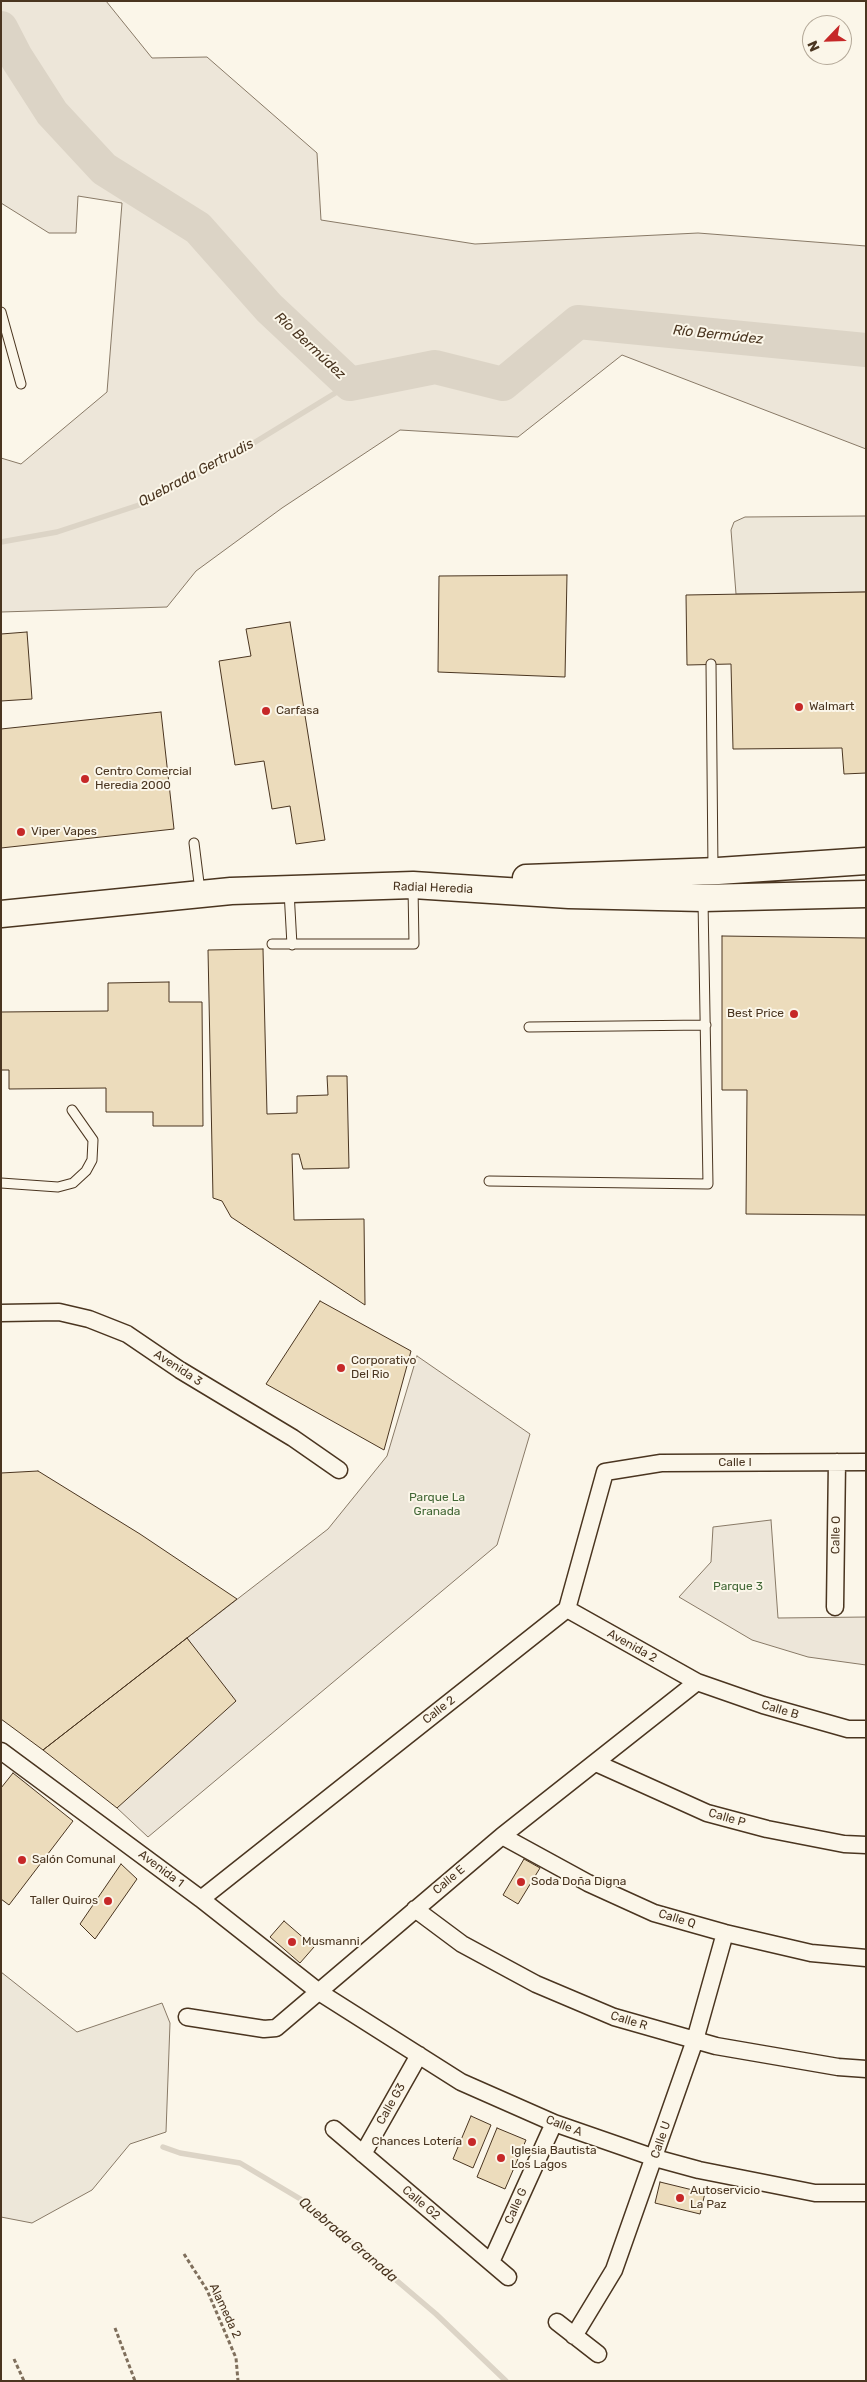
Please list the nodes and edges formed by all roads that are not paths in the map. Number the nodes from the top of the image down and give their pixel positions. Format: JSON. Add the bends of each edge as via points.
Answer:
{"nodes":[{"id":1,"x":1,"y":312,"type":"edge"},
{"id":2,"x":21,"y":384,"type":"dead end"},
{"id":3,"x":711,"y":664,"type":"dead end"},
{"id":4,"x":194,"y":843,"type":"dead end"},
{"id":5,"x":866,"y":861,"type":"edge"},
{"id":6,"x":713,"y":872,"type":"junction"},
{"id":7,"x":866,"y":876,"type":"edge"},
{"id":8,"x":413,"y":885,"type":"junction"},
{"id":9,"x":289,"y":891,"type":"junction"},
{"id":10,"x":201,"y":894,"type":"junction"},
{"id":11,"x":866,"y":894,"type":"edge"},
{"id":12,"x":703,"y":898,"type":"junction"},
{"id":13,"x":1,"y":914,"type":"edge"},
{"id":14,"x":272,"y":944,"type":"dead end"},
{"id":15,"x":292,"y":945,"type":"junction"},
{"id":16,"x":706,"y":1025,"type":"junction"},
{"id":17,"x":529,"y":1027,"type":"dead end"},
{"id":18,"x":72,"y":1110,"type":"dead end"},
{"id":19,"x":489,"y":1181,"type":"dead end"},
{"id":20,"x":1,"y":1183,"type":"edge"},
{"id":21,"x":1,"y":1313,"type":"edge"},
{"id":22,"x":837,"y":1462,"type":"junction"},
{"id":23,"x":866,"y":1462,"type":"edge"},
{"id":24,"x":339,"y":1470,"type":"dead end"},
{"id":25,"x":835,"y":1607,"type":"dead end"},
{"id":26,"x":566,"y":1609,"type":"junction"},
{"id":27,"x":697,"y":1682,"type":"junction"},
{"id":28,"x":866,"y":1729,"type":"edge"},
{"id":29,"x":1,"y":1751,"type":"edge"},
{"id":30,"x":596,"y":1763,"type":"junction"},
{"id":31,"x":502,"y":1836,"type":"junction"},
{"id":32,"x":866,"y":1846,"type":"edge"},
{"id":33,"x":201,"y":1899,"type":"junction"},
{"id":34,"x":415,"y":1910,"type":"junction"},
{"id":35,"x":724,"y":1933,"type":"junction"},
{"id":36,"x":866,"y":1958,"type":"edge"},
{"id":37,"x":319,"y":1992,"type":"junction"},
{"id":38,"x":187,"y":2017,"type":"dead end"},
{"id":39,"x":695,"y":2040,"type":"junction"},
{"id":40,"x":419,"y":2055,"type":"junction"},
{"id":41,"x":866,"y":2069,"type":"edge"},
{"id":42,"x":554,"y":2123,"type":"junction"},
{"id":43,"x":334,"y":2129,"type":"dead end"},
{"id":44,"x":363,"y":2154,"type":"junction"},
{"id":45,"x":655,"y":2158,"type":"junction"},
{"id":46,"x":866,"y":2194,"type":"edge"},
{"id":47,"x":491,"y":2262,"type":"junction"},
{"id":48,"x":508,"y":2276,"type":"dead end"},
{"id":49,"x":558,"y":2322,"type":"dead end"},
{"id":50,"x":574,"y":2336,"type":"junction"},
{"id":51,"x":598,"y":2354,"type":"dead end"}],
"edges":[{"from":1,"to":2,"type":"lane"},
{"from":3,"to":6,"type":"lane"},
{"from":4,"to":10,"type":"lane"},
{"from":5,"to":6,"type":"main road"},
{"from":6,"to":8,"type":"main road","via":[[576,875]]},
{"from":7,"to":12,"type":"main road","via":[[781,883]]},
{"from":8,"to":9,"type":"main road","name":"Radial Heredia"},
{"from":8,"to":12,"type":"main road","name":"Radial Heredia","via":[[569,895]]},
{"from":8,"to":15,"type":"lane","via":[[414,944]]},
{"from":9,"to":10,"type":"main road","name":"Radial Heredia"},
{"from":9,"to":15,"type":"lane"},
{"from":10,"to":13,"type":"main road","name":"Radial Heredia"},
{"from":11,"to":12,"type":"main road","name":"Radial Heredia"},
{"from":12,"to":16,"type":"lane"},
{"from":14,"to":15,"type":"lane"},
{"from":16,"to":17,"type":"lane"},
{"from":16,"to":19,"type":"lane","via":[[708,1184]]},
{"from":18,"to":20,"type":"lane","via":[[93,1140],[92,1160],[86,1171],[73,1183],[58,1187]]},
{"from":21,"to":24,"type":"street","name":"Avenida 3","via":[[59,1312],[89,1319],[127,1334]]},
{"from":22,"to":23,"type":"street","name":"Calle I"},
{"from":22,"to":25,"type":"street","name":"Calle O"},
{"from":22,"to":26,"type":"street","name":"Calle I","via":[[661,1463],[605,1472]]},
{"from":26,"to":27,"type":"street","name":"Avenida 2"},
{"from":26,"to":33,"type":"street","name":"Calle 2"},
{"from":27,"to":28,"type":"street","name":"Calle B","via":[[848,1729]]},
{"from":27,"to":30,"type":"street","name":"Calle E"},
{"from":29,"to":33,"type":"street","name":"Avenida 1"},
{"from":30,"to":31,"type":"street","name":"Calle E"},
{"from":30,"to":32,"type":"street","name":"Calle P","via":[[707,1813],[777,1831]]},
{"from":31,"to":34,"type":"street","name":"Calle E"},
{"from":31,"to":35,"type":"street","name":"Calle Q","via":[[588,1883],[654,1913]]},
{"from":33,"to":37,"type":"street","name":"Avenida 1"},
{"from":34,"to":37,"type":"street","name":"Calle E"},
{"from":34,"to":39,"type":"street","name":"Calle R","via":[[462,1944],[536,1984],[614,2017]]},
{"from":35,"to":36,"type":"street","name":"Calle Q","via":[[810,1953]]},
{"from":35,"to":39,"type":"street","name":"Calle U"},
{"from":37,"to":38,"type":"street","name":"Calle E","via":[[276,2028]]},
{"from":37,"to":40,"type":"street","name":"Calle A"},
{"from":39,"to":41,"type":"street","name":"Calle R","via":[[838,2067]]},
{"from":39,"to":45,"type":"street","name":"Calle U"},
{"from":40,"to":42,"type":"street","name":"Calle A","via":[[461,2082]]},
{"from":40,"to":44,"type":"street","name":"Calle G3"},
{"from":42,"to":45,"type":"street","name":"Calle A"},
{"from":42,"to":47,"type":"street","name":"Calle G"},
{"from":43,"to":44,"type":"street","name":"Calle G2"},
{"from":44,"to":47,"type":"street","name":"Calle G2"},
{"from":45,"to":46,"type":"street","name":"Calle A","via":[[699,2170],[815,2192]]},
{"from":45,"to":50,"type":"street","name":"Calle U","via":[[614,2270]]},
{"from":47,"to":48,"type":"street","name":"Calle G2"},
{"from":49,"to":50,"type":"street"},
{"from":50,"to":51,"type":"street"}]}
